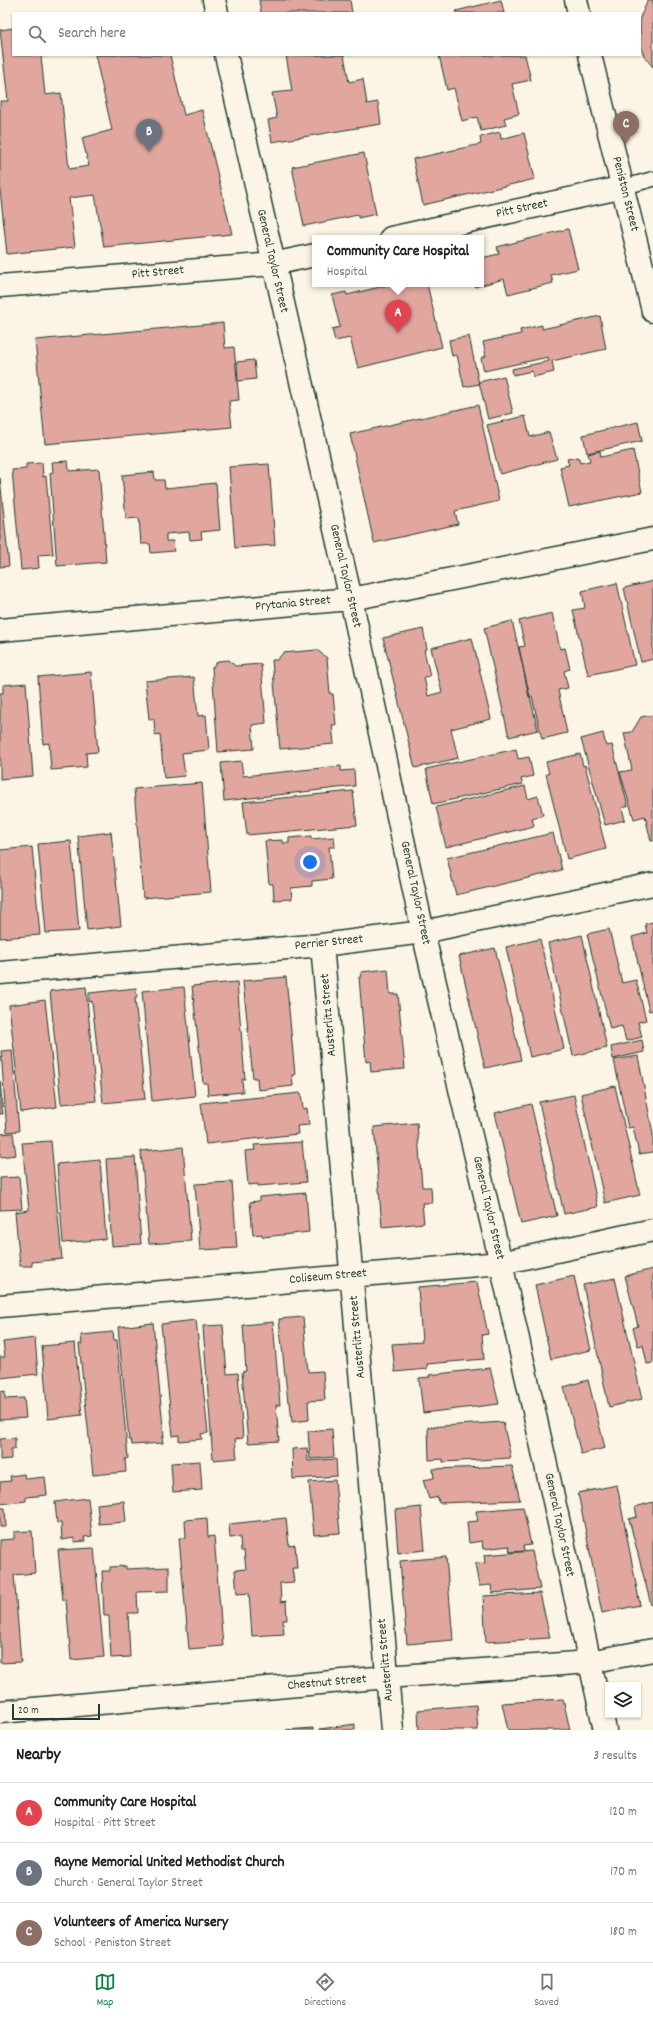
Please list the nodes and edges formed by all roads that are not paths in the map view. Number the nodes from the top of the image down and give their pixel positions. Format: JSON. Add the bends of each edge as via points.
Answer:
{"nodes":[{"id":1,"x":214,"y":0,"type":"edge"},
{"id":2,"x":576,"y":0,"type":"edge"},
{"id":3,"x":217,"y":12,"type":"edge"},
{"id":4,"x":579,"y":12,"type":"edge"},
{"id":5,"x":226,"y":56,"type":"edge"},
{"id":6,"x":590,"y":56,"type":"edge"},
{"id":7,"x":653,"y":179,"type":"edge"},
{"id":8,"x":624,"y":186,"type":"junction"},
{"id":9,"x":404,"y":235,"type":"edge"},
{"id":10,"x":312,"y":256,"type":"edge"},
{"id":11,"x":273,"y":264,"type":"junction"},
{"id":12,"x":0,"y":286,"type":"edge"},
{"id":13,"x":653,"y":311,"type":"edge"},
{"id":14,"x":653,"y":539,"type":"edge"},
{"id":15,"x":351,"y":599,"type":"junction"},
{"id":16,"x":0,"y":630,"type":"edge"},
{"id":17,"x":653,"y":884,"type":"edge"},
{"id":18,"x":423,"y":932,"type":"junction"},
{"id":19,"x":322,"y":945,"type":"junction"},
{"id":20,"x":0,"y":973,"type":"edge"},
{"id":21,"x":653,"y":1230,"type":"edge"},
{"id":22,"x":501,"y":1263,"type":"junction"},
{"id":23,"x":352,"y":1275,"type":"junction"},
{"id":24,"x":0,"y":1306,"type":"edge"},
{"id":25,"x":653,"y":1650,"type":"edge"},
{"id":26,"x":589,"y":1662,"type":"junction"},
{"id":27,"x":387,"y":1678,"type":"junction"},
{"id":28,"x":0,"y":1712,"type":"edge"},
{"id":29,"x":392,"y":1730,"type":"edge"},
{"id":30,"x":605,"y":1730,"type":"edge"}],
"edges":[{"from":1,"to":3,"type":"street"},
{"from":2,"to":4,"type":"street"},
{"from":5,"to":11,"type":"street","name":"General Taylor Street"},
{"from":6,"to":8,"type":"street","name":"Peniston Street"},
{"from":7,"to":8,"type":"lane","name":"Pitt Street"},
{"from":8,"to":9,"type":"street","name":"Pitt Street"},
{"from":8,"to":13,"type":"street","name":"Peniston Street"},
{"from":10,"to":11,"type":"street","name":"Pitt Street"},
{"from":11,"to":12,"type":"street","name":"Pitt Street"},
{"from":11,"to":15,"type":"street","name":"General Taylor Street"},
{"from":14,"to":15,"type":"street","name":"Prytania Street"},
{"from":15,"to":16,"type":"street","name":"Prytania Street"},
{"from":15,"to":18,"type":"street","name":"General Taylor Street"},
{"from":17,"to":18,"type":"street","name":"Perrier Street"},
{"from":18,"to":19,"type":"street","name":"Perrier Street"},
{"from":18,"to":22,"type":"street","name":"General Taylor Street"},
{"from":19,"to":20,"type":"street","name":"Perrier Street"},
{"from":19,"to":23,"type":"street","name":"Austerlitz Street"},
{"from":21,"to":22,"type":"street","name":"Coliseum Street"},
{"from":22,"to":23,"type":"street","name":"Coliseum Street"},
{"from":22,"to":26,"type":"street","name":"General Taylor Street"},
{"from":23,"to":24,"type":"street","name":"Coliseum Street"},
{"from":23,"to":27,"type":"street","name":"Austerlitz Street"},
{"from":25,"to":26,"type":"street","name":"Chestnut Street"},
{"from":26,"to":27,"type":"street","name":"Chestnut Street"},
{"from":26,"to":30,"type":"street","name":"General Taylor Street"},
{"from":27,"to":28,"type":"street","name":"Chestnut Street"},
{"from":27,"to":29,"type":"street","name":"Austerlitz Street"}]}
